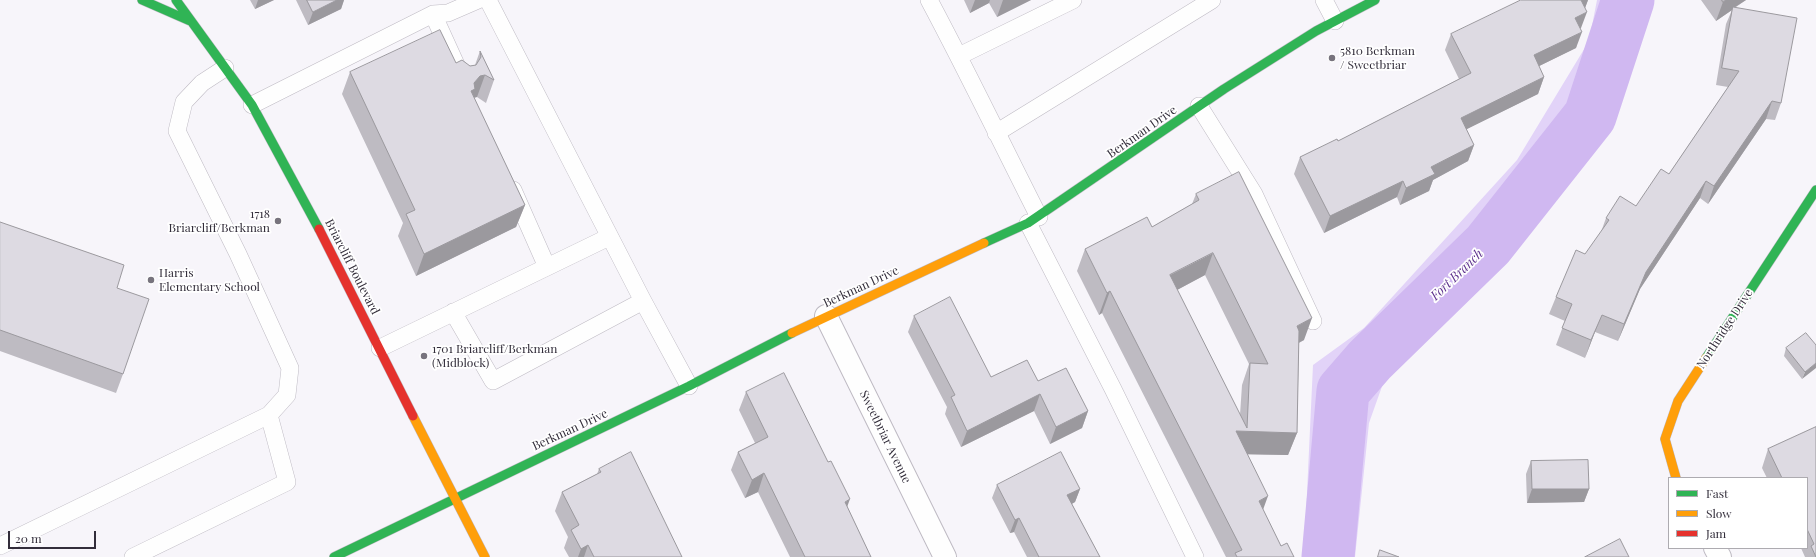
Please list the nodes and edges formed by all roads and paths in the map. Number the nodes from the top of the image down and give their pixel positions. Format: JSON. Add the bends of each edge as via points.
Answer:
{"nodes":[{"id":1,"x":142,"y":0,"type":"edge"},
{"id":2,"x":176,"y":0,"type":"edge"},
{"id":3,"x":188,"y":0,"type":"edge"},
{"id":4,"x":478,"y":0,"type":"edge"},
{"id":5,"x":488,"y":0,"type":"edge"},
{"id":6,"x":929,"y":0,"type":"edge"},
{"id":7,"x":1073,"y":0,"type":"edge"},
{"id":8,"x":1212,"y":0,"type":"edge"},
{"id":9,"x":1324,"y":0,"type":"edge"},
{"id":10,"x":1375,"y":0,"type":"edge"},
{"id":11,"x":433,"y":14,"type":"junction"},
{"id":12,"x":190,"y":21,"type":"junction"},
{"id":13,"x":1335,"y":21,"type":"junction"},
{"id":14,"x":959,"y":56,"type":"junction"},
{"id":15,"x":225,"y":68,"type":"junction"},
{"id":16,"x":463,"y":78,"type":"edge"},
{"id":17,"x":252,"y":105,"type":"junction"},
{"id":18,"x":1199,"y":106,"type":"junction"},
{"id":19,"x":996,"y":133,"type":"junction"},
{"id":20,"x":505,"y":172,"type":"edge"},
{"id":21,"x":1816,"y":190,"type":"edge"},
{"id":22,"x":1033,"y":220,"type":"junction"},
{"id":23,"x":609,"y":236,"type":"junction"},
{"id":24,"x":547,"y":266,"type":"junction"},
{"id":25,"x":642,"y":301,"type":"junction"},
{"id":26,"x":453,"y":312,"type":"junction"},
{"id":27,"x":826,"y":316,"type":"junction"},
{"id":28,"x":1313,"y":321,"type":"dead end"},
{"id":29,"x":380,"y":348,"type":"junction"},
{"id":30,"x":689,"y":386,"type":"junction"},
{"id":31,"x":269,"y":415,"type":"junction"},
{"id":32,"x":1676,"y":477,"type":"edge"},
{"id":33,"x":456,"y":498,"type":"junction"},
{"id":34,"x":0,"y":546,"type":"edge"},
{"id":35,"x":133,"y":557,"type":"edge"},
{"id":36,"x":334,"y":557,"type":"edge"},
{"id":37,"x":485,"y":557,"type":"edge"},
{"id":38,"x":945,"y":557,"type":"edge"},
{"id":39,"x":1195,"y":557,"type":"edge"}],
"edges":[{"from":1,"to":12,"type":"street"},
{"from":2,"to":12,"type":"street","name":"Briarcliff Boulevard"},
{"from":3,"to":12,"type":"street"},
{"from":4,"to":11,"type":"lane","via":[[448,13]]},
{"from":5,"to":23,"type":"lane"},
{"from":6,"to":14,"type":"lane"},
{"from":7,"to":14,"type":"lane"},
{"from":8,"to":19,"type":"lane"},
{"from":9,"to":13,"type":"lane"},
{"from":10,"to":13,"type":"street","name":"Berkman Drive"},
{"from":11,"to":16,"type":"lane"},
{"from":11,"to":17,"type":"lane"},
{"from":12,"to":15,"type":"street","name":"Briarcliff Boulevard"},
{"from":13,"to":18,"type":"street","name":"Berkman Drive"},
{"from":14,"to":19,"type":"lane"},
{"from":15,"to":17,"type":"street","name":"Briarcliff Boulevard"},
{"from":15,"to":31,"type":"lane","via":[[202,83],[184,102],[177,131],[238,254],[290,368],[287,395]]},
{"from":17,"to":29,"type":"street","name":"Briarcliff Boulevard"},
{"from":18,"to":22,"type":"street","name":"Berkman Drive"},
{"from":18,"to":28,"type":"lane","via":[[1254,194]]},
{"from":19,"to":22,"type":"lane"},
{"from":20,"to":24,"type":"lane"},
{"from":21,"to":32,"type":"street","name":"Northridge Drive","via":[[1678,401],[1665,440]]},
{"from":22,"to":27,"type":"street","name":"Berkman Drive"},
{"from":22,"to":39,"type":"lane"},
{"from":23,"to":24,"type":"lane"},
{"from":23,"to":25,"type":"lane"},
{"from":24,"to":26,"type":"lane"},
{"from":25,"to":26,"type":"lane","via":[[493,381]]},
{"from":25,"to":30,"type":"lane"},
{"from":26,"to":29,"type":"lane"},
{"from":27,"to":30,"type":"street","name":"Berkman Drive"},
{"from":27,"to":38,"type":"street","name":"Sweetbriar Avenue"},
{"from":29,"to":33,"type":"street","name":"Briarcliff Boulevard"},
{"from":30,"to":33,"type":"street","name":"Berkman Drive"},
{"from":31,"to":34,"type":"lane"},
{"from":31,"to":35,"type":"lane","via":[[287,482]]},
{"from":33,"to":36,"type":"street","name":"Berkman Drive"},
{"from":33,"to":37,"type":"street","name":"Briarcliff Boulevard"}]}
